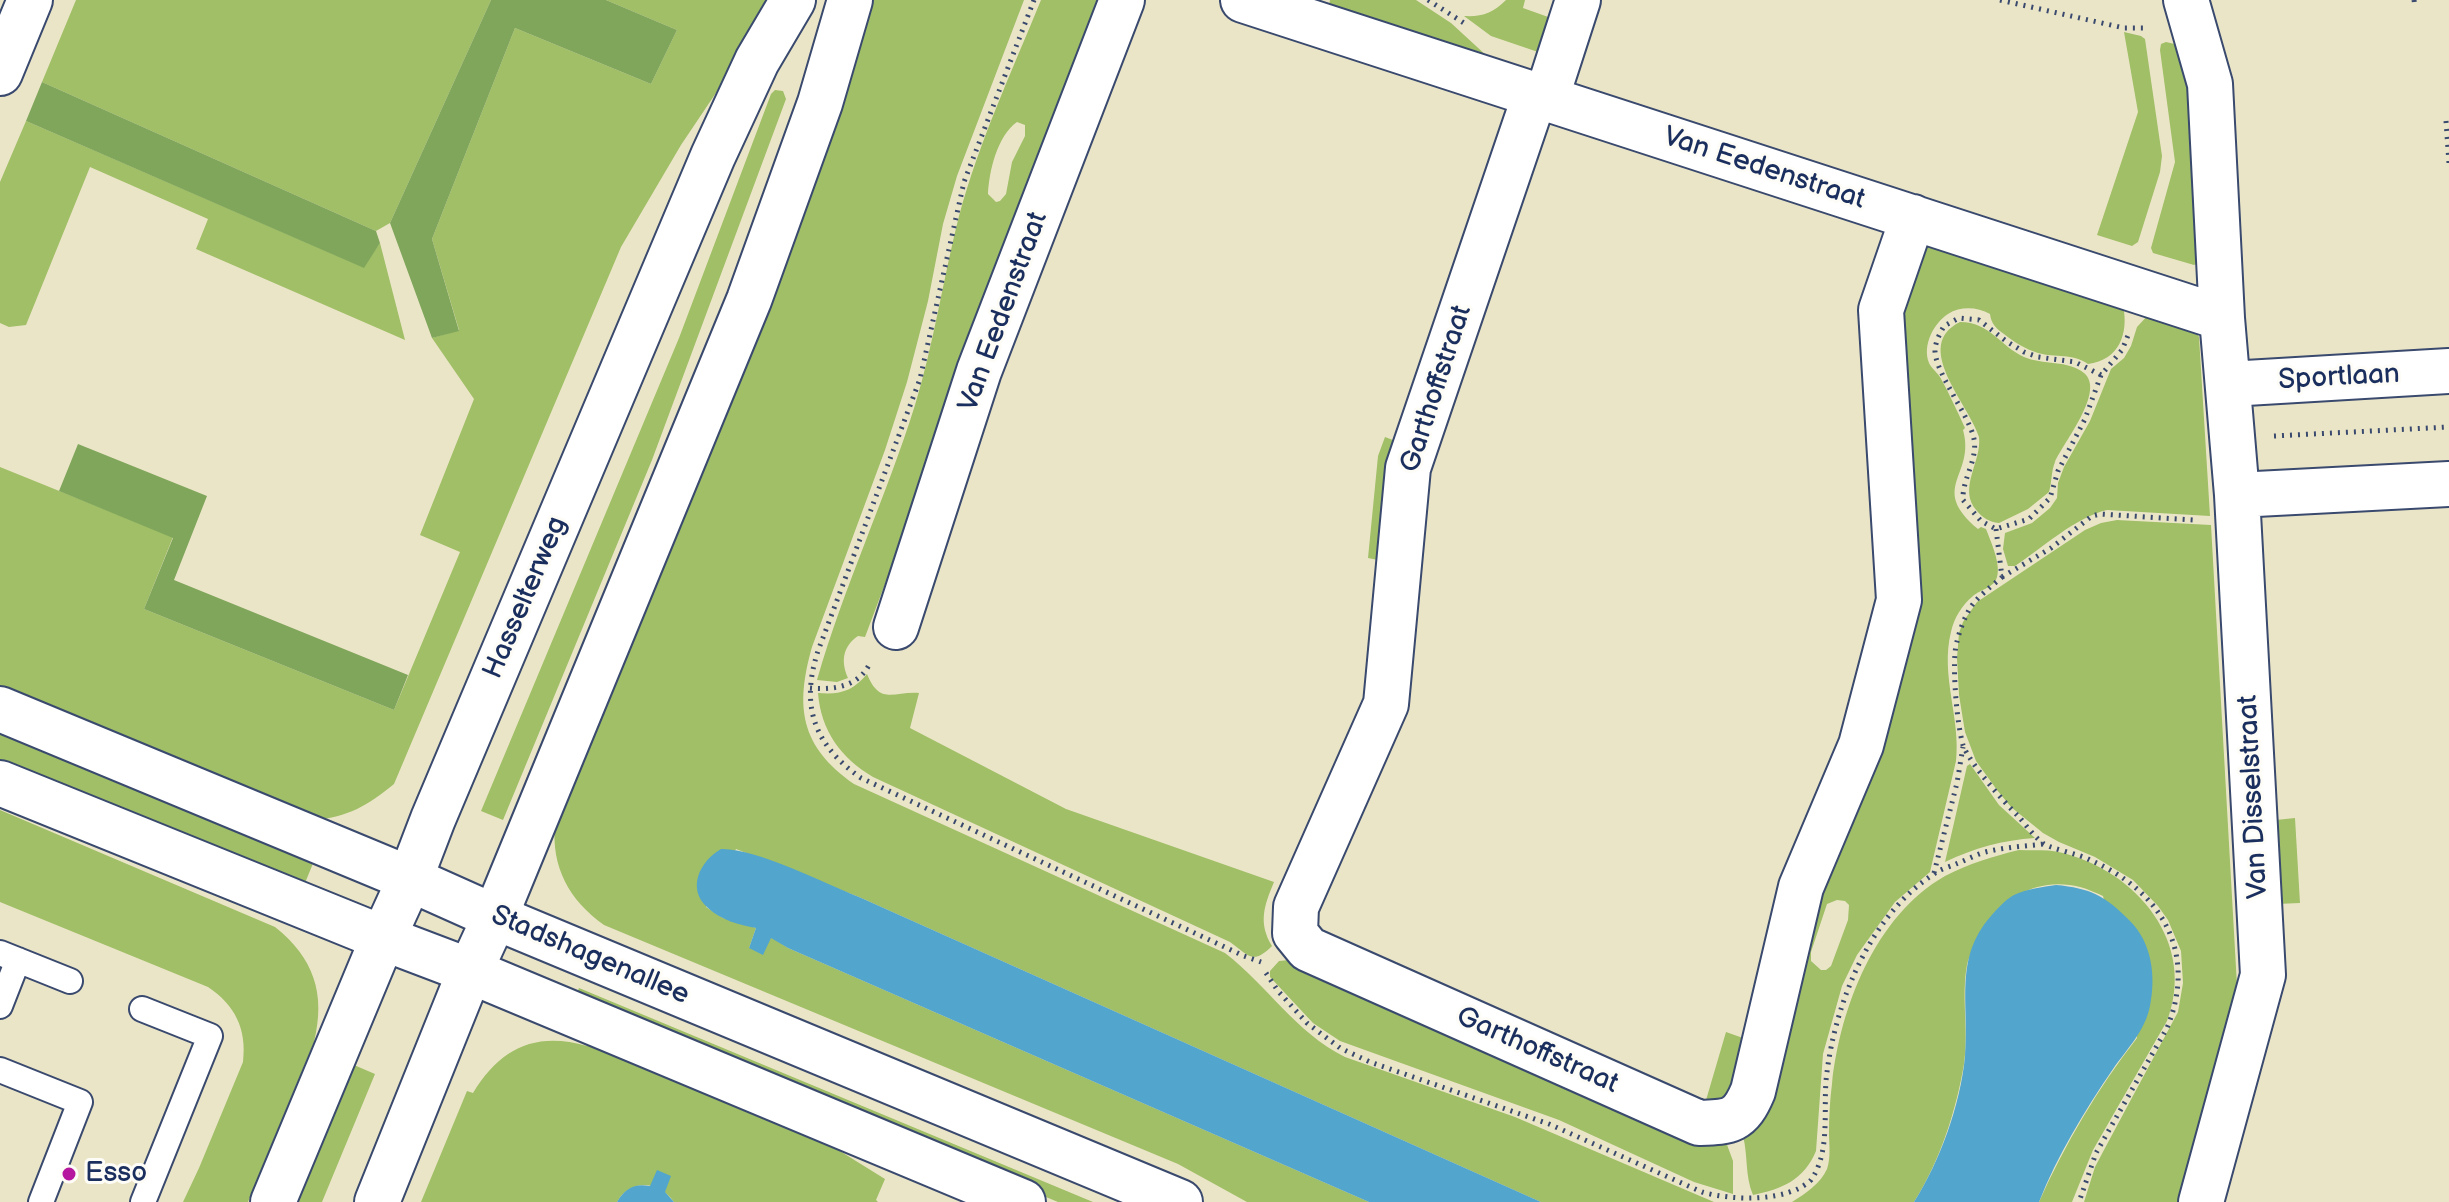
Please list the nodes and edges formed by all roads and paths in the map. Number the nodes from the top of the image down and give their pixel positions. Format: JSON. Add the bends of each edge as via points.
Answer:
{"nodes":[{"id":1,"x":30,"y":0,"type":"edge"},
{"id":2,"x":793,"y":0,"type":"edge"},
{"id":3,"x":850,"y":0,"type":"edge"},
{"id":4,"x":1034,"y":0,"type":"edge"},
{"id":5,"x":1122,"y":0,"type":"edge"},
{"id":6,"x":1243,"y":0,"type":"edge"},
{"id":7,"x":1578,"y":0,"type":"edge"},
{"id":8,"x":2000,"y":0,"type":"edge"},
{"id":9,"x":2190,"y":14,"type":"edge"},
{"id":10,"x":0,"y":73,"type":"edge"},
{"id":11,"x":1540,"y":97,"type":"junction"},
{"id":12,"x":2446,"y":121,"type":"dead end"},
{"id":13,"x":2449,"y":163,"type":"edge"},
{"id":14,"x":1913,"y":217,"type":"junction"},
{"id":15,"x":2145,"y":293,"type":"junction"},
{"id":16,"x":2222,"y":318,"type":"junction"},
{"id":17,"x":2449,"y":371,"type":"edge"},
{"id":18,"x":2101,"y":375,"type":"junction"},
{"id":19,"x":2229,"y":384,"type":"junction"},
{"id":20,"x":2449,"y":427,"type":"edge"},
{"id":21,"x":2269,"y":437,"type":"dead end"},
{"id":22,"x":2449,"y":484,"type":"edge"},
{"id":23,"x":2238,"y":509,"type":"junction"},
{"id":24,"x":1996,"y":529,"type":"junction"},
{"id":25,"x":2002,"y":577,"type":"junction"},
{"id":26,"x":896,"y":627,"type":"joint"},
{"id":27,"x":810,"y":688,"type":"junction"},
{"id":28,"x":0,"y":709,"type":"edge"},
{"id":29,"x":1963,"y":746,"type":"junction"},
{"id":30,"x":0,"y":783,"type":"edge"},
{"id":31,"x":2044,"y":844,"type":"junction"},
{"id":32,"x":1934,"y":873,"type":"junction"},
{"id":33,"x":410,"y":879,"type":"junction"},
{"id":34,"x":495,"y":917,"type":"junction"},
{"id":35,"x":383,"y":938,"type":"junction"},
{"id":36,"x":1299,"y":938,"type":"junction"},
{"id":37,"x":9,"y":957,"type":"edge"},
{"id":38,"x":1259,"y":962,"type":"junction"},
{"id":39,"x":470,"y":971,"type":"junction"},
{"id":40,"x":70,"y":981,"type":"dead end"},
{"id":41,"x":0,"y":1006,"type":"edge"},
{"id":42,"x":142,"y":1009,"type":"dead end"},
{"id":43,"x":0,"y":1070,"type":"edge"},
{"id":44,"x":41,"y":1202,"type":"edge"},
{"id":45,"x":143,"y":1202,"type":"edge"},
{"id":46,"x":273,"y":1202,"type":"edge"},
{"id":47,"x":377,"y":1202,"type":"edge"},
{"id":48,"x":1023,"y":1202,"type":"edge"},
{"id":49,"x":1180,"y":1202,"type":"edge"},
{"id":50,"x":2079,"y":1202,"type":"edge"},
{"id":51,"x":2201,"y":1202,"type":"edge"}],
"edges":[{"from":1,"to":10,"type":"street"},
{"from":2,"to":33,"type":"street","name":"Hasselterweg","via":[[757,61],[713,156]]},
{"from":3,"to":34,"type":"street","via":[[820,103],[749,300]]},
{"from":4,"to":27,"type":"path","via":[[964,182],[920,379],[818,651]]},
{"from":5,"to":26,"type":"street","name":"Van Eedenstraat","via":[[979,371]]},
{"from":6,"to":11,"type":"street","name":"Van Eedenstraat"},
{"from":7,"to":11,"type":"street","name":"Garthoffstraat"},
{"from":8,"to":9,"type":"path","via":[[2124,28]]},
{"from":9,"to":16,"type":"street","via":[[2210,84]]},
{"from":11,"to":14,"type":"street","name":"Van Eedenstraat"},
{"from":11,"to":36,"type":"street","name":"Garthoffstraat","via":[[1408,468],[1386,704],[1296,907]]},
{"from":12,"to":13,"type":"path"},
{"from":14,"to":15,"type":"street","name":"Van Eedenstraat"},
{"from":14,"to":36,"type":"street","name":"Garthoffstraat","via":[[1881,310],[1899,600],[1861,745],[1801,887],[1747,1107],[1730,1122],[1699,1123],[1308,949]]},
{"from":15,"to":16,"type":"street","name":"Van Eedenstraat"},
{"from":15,"to":18,"type":"path","via":[[2122,350]]},
{"from":16,"to":19,"type":"street"},
{"from":17,"to":19,"type":"street","name":"Sportlaan"},
{"from":18,"to":24,"type":"path","via":[[2050,498],[2029,519]]},
{"from":18,"to":24,"type":"path","via":[[2075,362],[2024,352],[1979,320],[1959,318],[1944,326],[1935,353],[1974,438],[1963,500]]},
{"from":19,"to":23,"type":"street","name":"Van Disselstraat"},
{"from":20,"to":21,"type":"path"},
{"from":22,"to":23,"type":"street"},
{"from":23,"to":25,"type":"path","via":[[2092,516]]},
{"from":23,"to":51,"type":"street","name":"Van Disselstraat","via":[[2263,975]]},
{"from":24,"to":25,"type":"path"},
{"from":25,"to":29,"type":"path","via":[[1968,610],[1955,652]]},
{"from":26,"to":27,"type":"path","via":[[855,680],[829,690]]},
{"from":27,"to":38,"type":"path","via":[[810,707],[826,746],[861,778]]},
{"from":28,"to":33,"type":"street","name":"Stadshagenallee"},
{"from":29,"to":31,"type":"path","via":[[1995,793]]},
{"from":29,"to":32,"type":"path"},
{"from":30,"to":35,"type":"street"},
{"from":31,"to":32,"type":"path","via":[[1987,851]]},
{"from":31,"to":50,"type":"path","via":[[2092,860],[2147,898],[2170,932],[2178,963],[2179,991],[2167,1028],[2096,1153]]},
{"from":32,"to":38,"type":"path","via":[[1880,929],[1845,993],[1827,1073],[1824,1139],[1811,1179],[1783,1197],[1760,1201],[1702,1192],[1549,1124],[1340,1048],[1307,1023]]},
{"from":33,"to":34,"type":"street","name":"Stadshagenallee"},
{"from":33,"to":35,"type":"street","name":"Hasselterweg"},
{"from":34,"to":39,"type":"street"},
{"from":34,"to":49,"type":"street","name":"Stadshagenallee"},
{"from":35,"to":39,"type":"street"},
{"from":35,"to":46,"type":"street","name":"Hasselterweg"},
{"from":36,"to":38,"type":"path","via":[[1289,949]]},
{"from":37,"to":40,"type":"lane"},
{"from":37,"to":41,"type":"lane"},
{"from":39,"to":47,"type":"street"},
{"from":39,"to":48,"type":"street"},
{"from":42,"to":45,"type":"lane","via":[[210,1036]]},
{"from":43,"to":44,"type":"lane","via":[[80,1102]]}]}
